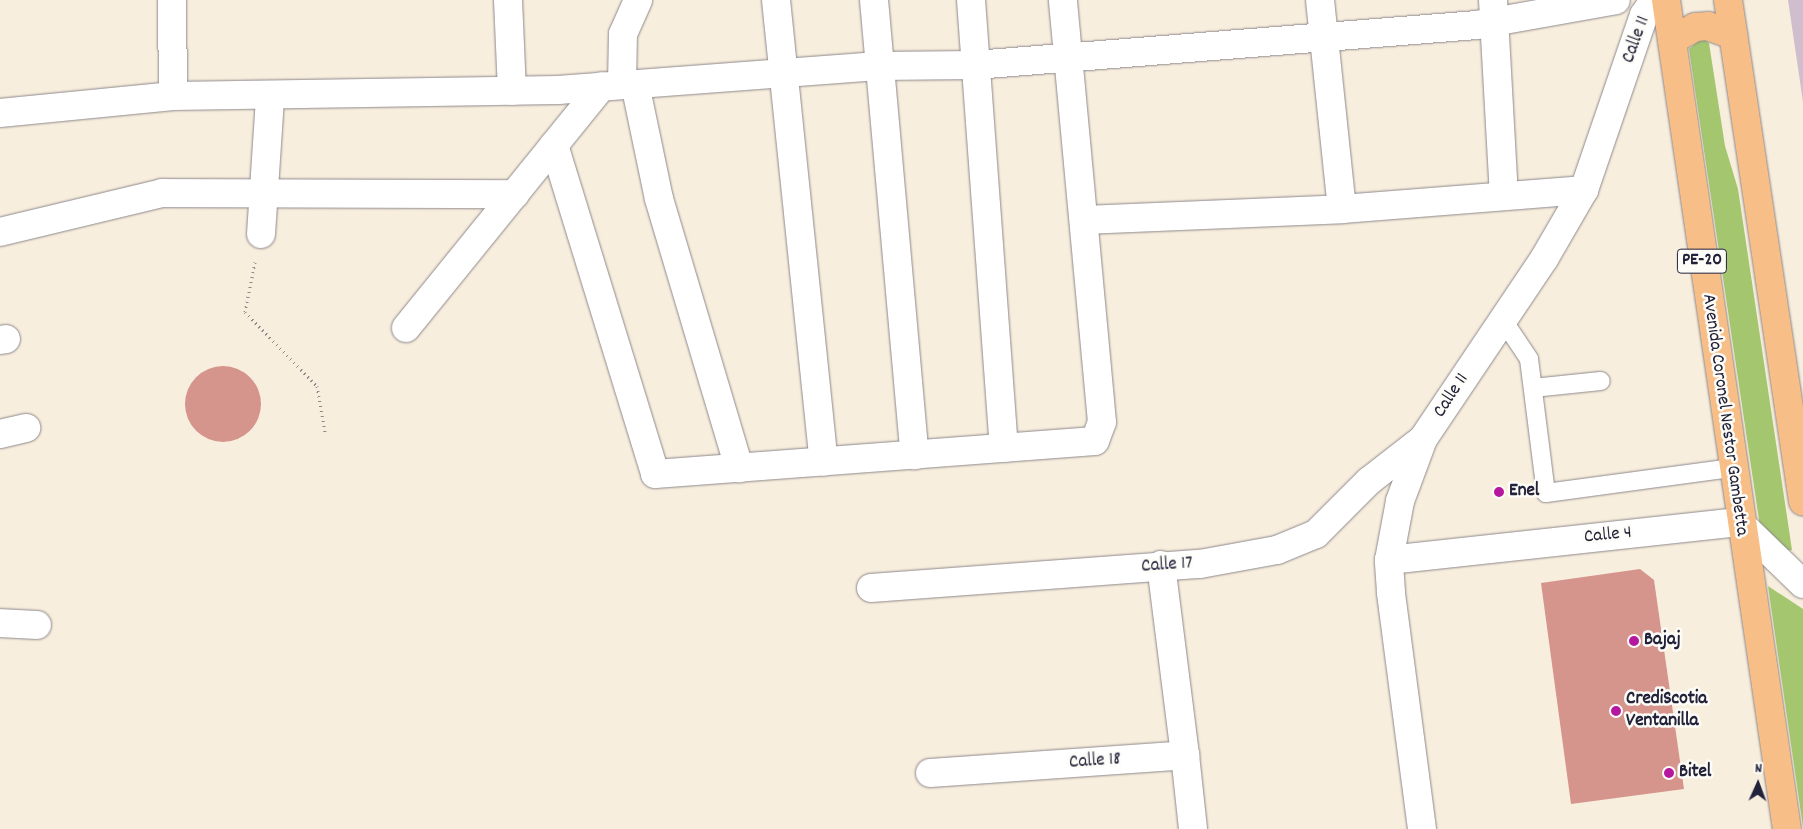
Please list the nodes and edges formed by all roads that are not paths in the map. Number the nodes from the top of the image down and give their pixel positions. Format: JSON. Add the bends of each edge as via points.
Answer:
{"nodes":[{"id":1,"x":172,"y":0,"type":"edge"},
{"id":2,"x":508,"y":0,"type":"edge"},
{"id":3,"x":638,"y":0,"type":"edge"},
{"id":4,"x":776,"y":0,"type":"edge"},
{"id":5,"x":874,"y":0,"type":"edge"},
{"id":6,"x":971,"y":0,"type":"edge"},
{"id":7,"x":1063,"y":0,"type":"edge"},
{"id":8,"x":1320,"y":0,"type":"edge"},
{"id":9,"x":1616,"y":0,"type":"edge"},
{"id":10,"x":1654,"y":0,"type":"edge"},
{"id":11,"x":1666,"y":0,"type":"edge"},
{"id":12,"x":1728,"y":0,"type":"edge"},
{"id":13,"x":1494,"y":11,"type":"edge"},
{"id":14,"x":1733,"y":35,"type":"junction"},
{"id":15,"x":1323,"y":39,"type":"junction"},
{"id":16,"x":1672,"y":40,"type":"junction"},
{"id":17,"x":1069,"y":58,"type":"junction"},
{"id":18,"x":974,"y":65,"type":"junction"},
{"id":19,"x":878,"y":66,"type":"junction"},
{"id":20,"x":783,"y":72,"type":"junction"},
{"id":21,"x":620,"y":85,"type":"junction"},
{"id":22,"x":512,"y":91,"type":"junction"},
{"id":23,"x":173,"y":96,"type":"junction"},
{"id":24,"x":270,"y":97,"type":"junction"},
{"id":25,"x":0,"y":113,"type":"edge"},
{"id":26,"x":554,"y":146,"type":"junction"},
{"id":27,"x":1584,"y":190,"type":"junction"},
{"id":28,"x":261,"y":194,"type":"junction"},
{"id":29,"x":515,"y":194,"type":"junction"},
{"id":30,"x":1504,"y":196,"type":"junction"},
{"id":31,"x":1342,"y":209,"type":"junction"},
{"id":32,"x":1084,"y":220,"type":"junction"},
{"id":33,"x":0,"y":232,"type":"edge"},
{"id":34,"x":261,"y":234,"type":"road end"},
{"id":35,"x":1503,"y":320,"type":"junction"},
{"id":36,"x":406,"y":328,"type":"dead end"},
{"id":37,"x":1600,"y":381,"type":"dead end"},
{"id":38,"x":1533,"y":388,"type":"junction"},
{"id":39,"x":26,"y":428,"type":"dead end"},
{"id":40,"x":0,"y":434,"type":"edge"},
{"id":41,"x":1423,"y":439,"type":"junction"},
{"id":42,"x":1004,"y":448,"type":"junction"},
{"id":43,"x":915,"y":455,"type":"junction"},
{"id":44,"x":824,"y":462,"type":"junction"},
{"id":45,"x":739,"y":468,"type":"junction"},
{"id":46,"x":1732,"y":468,"type":"junction"},
{"id":47,"x":1803,"y":501,"type":"edge"},
{"id":48,"x":1739,"y":522,"type":"junction"},
{"id":49,"x":1389,"y":560,"type":"junction"},
{"id":50,"x":1161,"y":566,"type":"junction"},
{"id":51,"x":1803,"y":584,"type":"edge"},
{"id":52,"x":871,"y":588,"type":"dead end"},
{"id":53,"x":0,"y":623,"type":"edge"},
{"id":54,"x":37,"y":625,"type":"dead end"},
{"id":55,"x":1185,"y":755,"type":"junction"},
{"id":56,"x":930,"y":773,"type":"dead end"},
{"id":57,"x":1193,"y":829,"type":"edge"},
{"id":58,"x":1422,"y":829,"type":"edge"},
{"id":59,"x":1786,"y":829,"type":"edge"}],
"edges":[{"from":1,"to":23,"type":"street"},
{"from":2,"to":22,"type":"street"},
{"from":3,"to":21,"type":"street","via":[[623,34]]},
{"from":4,"to":20,"type":"street"},
{"from":5,"to":19,"type":"street"},
{"from":6,"to":18,"type":"street"},
{"from":7,"to":17,"type":"street"},
{"from":8,"to":15,"type":"street"},
{"from":9,"to":13,"type":"street"},
{"from":10,"to":27,"type":"street","name":"Calle 11","via":[[1644,15]]},
{"from":11,"to":16,"type":"highway","name":"Avenida Coronel Nestor Gambetta","number":"PE-20"},
{"from":12,"to":14,"type":"highway"},
{"from":13,"to":15,"type":"street"},
{"from":13,"to":30,"type":"street"},
{"from":14,"to":16,"type":"highway","via":[[1708,26],[1695,27]]},
{"from":14,"to":47,"type":"highway"},
{"from":15,"to":17,"type":"street"},
{"from":15,"to":31,"type":"street"},
{"from":16,"to":46,"type":"highway","name":"Avenida Coronel Nestor Gambetta","number":"PE-20"},
{"from":17,"to":18,"type":"street"},
{"from":17,"to":32,"type":"street"},
{"from":18,"to":19,"type":"street"},
{"from":18,"to":42,"type":"street"},
{"from":19,"to":20,"type":"street"},
{"from":19,"to":43,"type":"street"},
{"from":20,"to":21,"type":"street"},
{"from":20,"to":44,"type":"street"},
{"from":21,"to":22,"type":"street"},
{"from":21,"to":26,"type":"street"},
{"from":21,"to":45,"type":"street","via":[[659,199]]},
{"from":22,"to":24,"type":"street"},
{"from":23,"to":24,"type":"street"},
{"from":23,"to":25,"type":"street"},
{"from":24,"to":28,"type":"street"},
{"from":26,"to":29,"type":"street"},
{"from":26,"to":45,"type":"street","via":[[655,474],[664,477]]},
{"from":27,"to":30,"type":"street"},
{"from":27,"to":35,"type":"street","name":"Calle 11"},
{"from":28,"to":29,"type":"street"},
{"from":28,"to":33,"type":"street","via":[[162,193]]},
{"from":28,"to":34,"type":"street"},
{"from":29,"to":36,"type":"street"},
{"from":30,"to":31,"type":"street"},
{"from":31,"to":32,"type":"street"},
{"from":32,"to":42,"type":"street","via":[[1102,422],[1095,441]]},
{"from":35,"to":38,"type":"lane","via":[[1530,359]]},
{"from":35,"to":41,"type":"street","name":"Calle 11"},
{"from":37,"to":38,"type":"lane"},
{"from":38,"to":46,"type":"lane","via":[[1546,494]]},
{"from":39,"to":40,"type":"street"},
{"from":41,"to":49,"type":"street","name":"Calle 11","via":[[1400,501]]},
{"from":41,"to":50,"type":"street","name":"Calle 17","via":[[1369,481],[1316,534],[1277,550],[1200,564]]},
{"from":42,"to":43,"type":"street"},
{"from":43,"to":44,"type":"street"},
{"from":44,"to":45,"type":"street"},
{"from":46,"to":48,"type":"highway","name":"Avenida Coronel Nestor Gambetta","number":"PE-20"},
{"from":48,"to":49,"type":"street","name":"Calle 4"},
{"from":48,"to":51,"type":"street"},
{"from":48,"to":59,"type":"highway","name":"Avenida Coronel Nestor Gambetta","number":"PE-20"},
{"from":49,"to":58,"type":"street","name":"Calle 11"},
{"from":50,"to":52,"type":"street","name":"Calle 17"},
{"from":50,"to":55,"type":"street"},
{"from":53,"to":54,"type":"street"},
{"from":55,"to":56,"type":"street","name":"Calle 18"},
{"from":55,"to":57,"type":"street"}]}
